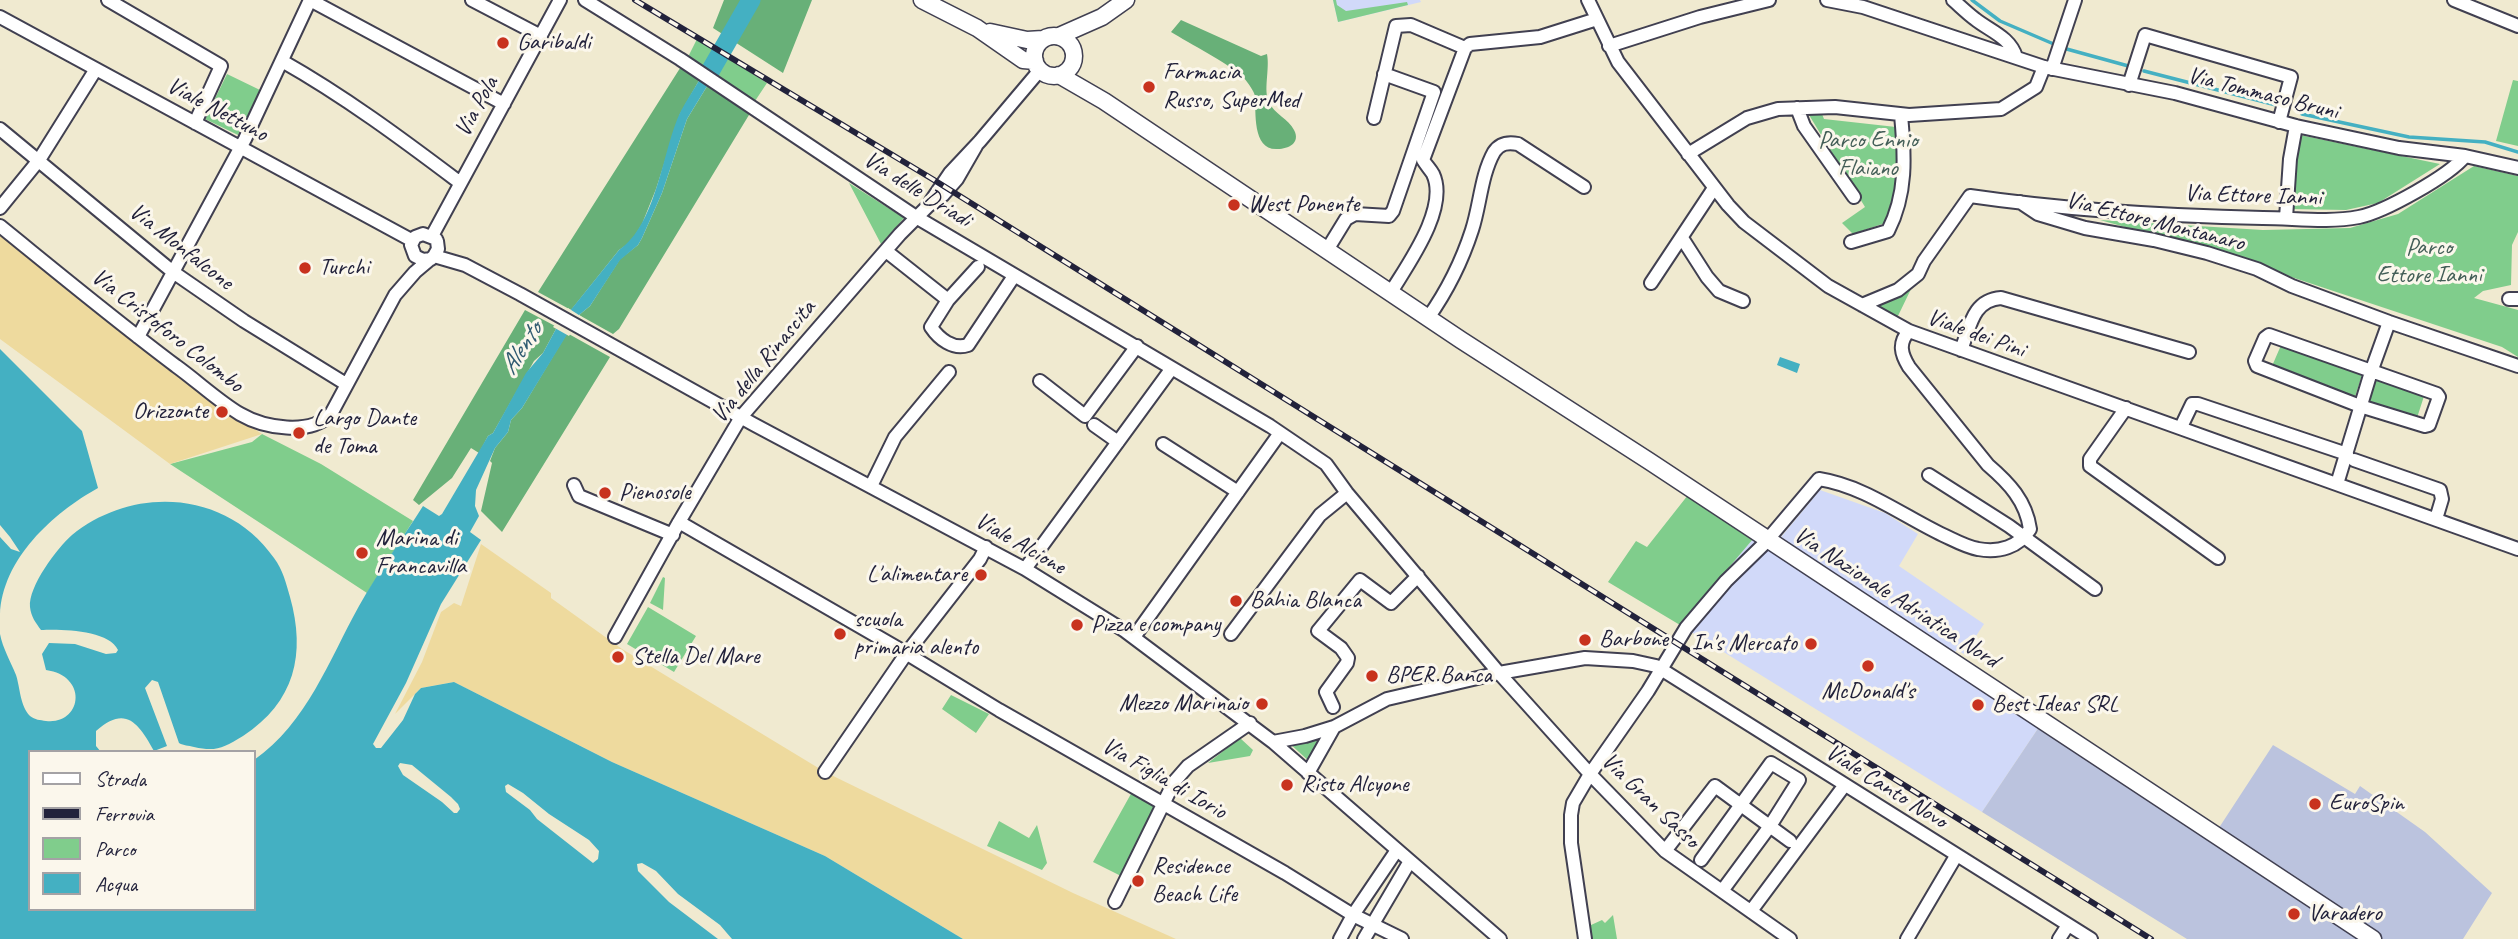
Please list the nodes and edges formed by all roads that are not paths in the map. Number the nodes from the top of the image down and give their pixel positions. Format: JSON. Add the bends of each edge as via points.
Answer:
{"nodes":[{"id":1,"x":108,"y":0,"type":"edge"},
{"id":2,"x":310,"y":0,"type":"edge"},
{"id":3,"x":472,"y":0,"type":"edge"},
{"id":4,"x":560,"y":0,"type":"edge"},
{"id":5,"x":586,"y":0,"type":"edge"},
{"id":6,"x":922,"y":0,"type":"edge"},
{"id":7,"x":1126,"y":0,"type":"edge"},
{"id":8,"x":1588,"y":0,"type":"edge"},
{"id":9,"x":1769,"y":0,"type":"edge"},
{"id":10,"x":1827,"y":0,"type":"edge"},
{"id":11,"x":1953,"y":0,"type":"edge"},
{"id":12,"x":2075,"y":0,"type":"edge"},
{"id":13,"x":2454,"y":0,"type":"edge"},
{"id":14,"x":0,"y":17,"type":"edge"},
{"id":15,"x":1098,"y":19,"type":"junction"},
{"id":16,"x":1597,"y":19,"type":"junction"},
{"id":17,"x":2518,"y":26,"type":"edge"},
{"id":18,"x":977,"y":28,"type":"junction"},
{"id":19,"x":541,"y":36,"type":"junction"},
{"id":20,"x":1059,"y":36,"type":"junction"},
{"id":21,"x":1043,"y":39,"type":"junction"},
{"id":22,"x":1609,"y":46,"type":"junction"},
{"id":23,"x":1465,"y":48,"type":"junction"},
{"id":24,"x":1073,"y":52,"type":"junction"},
{"id":25,"x":2016,"y":57,"type":"junction"},
{"id":26,"x":282,"y":61,"type":"junction"},
{"id":27,"x":1038,"y":66,"type":"junction"},
{"id":28,"x":2048,"y":68,"type":"junction"},
{"id":29,"x":96,"y":69,"type":"junction"},
{"id":30,"x":1384,"y":74,"type":"junction"},
{"id":31,"x":1059,"y":75,"type":"junction"},
{"id":32,"x":2129,"y":85,"type":"junction"},
{"id":33,"x":1104,"y":101,"type":"junction"},
{"id":34,"x":504,"y":104,"type":"junction"},
{"id":35,"x":1797,"y":108,"type":"junction"},
{"id":36,"x":1901,"y":115,"type":"junction"},
{"id":37,"x":1374,"y":118,"type":"dead end"},
{"id":38,"x":2279,"y":122,"type":"junction"},
{"id":39,"x":195,"y":123,"type":"junction"},
{"id":40,"x":2295,"y":127,"type":"junction"},
{"id":41,"x":0,"y":130,"type":"edge"},
{"id":42,"x":241,"y":147,"type":"junction"},
{"id":43,"x":1688,"y":154,"type":"junction"},
{"id":44,"x":2465,"y":156,"type":"junction"},
{"id":45,"x":39,"y":160,"type":"junction"},
{"id":46,"x":2518,"y":168,"type":"edge"},
{"id":47,"x":459,"y":182,"type":"junction"},
{"id":48,"x":1584,"y":187,"type":"dead end"},
{"id":49,"x":1714,"y":188,"type":"junction"},
{"id":50,"x":1854,"y":197,"type":"dead end"},
{"id":51,"x":2020,"y":202,"type":"junction"},
{"id":52,"x":0,"y":208,"type":"edge"},
{"id":53,"x":916,"y":218,"type":"junction"},
{"id":54,"x":2286,"y":218,"type":"junction"},
{"id":55,"x":0,"y":226,"type":"edge"},
{"id":56,"x":1682,"y":238,"type":"junction"},
{"id":57,"x":434,"y":239,"type":"junction"},
{"id":58,"x":413,"y":241,"type":"junction"},
{"id":59,"x":1851,"y":242,"type":"dead end"},
{"id":60,"x":1327,"y":250,"type":"junction"},
{"id":61,"x":886,"y":251,"type":"junction"},
{"id":62,"x":433,"y":257,"type":"junction"},
{"id":63,"x":465,"y":265,"type":"junction"},
{"id":64,"x":978,"y":267,"type":"dead end"},
{"id":65,"x":173,"y":271,"type":"junction"},
{"id":66,"x":1014,"y":276,"type":"junction"},
{"id":67,"x":1650,"y":283,"type":"dead end"},
{"id":68,"x":1391,"y":292,"type":"junction"},
{"id":69,"x":948,"y":300,"type":"junction"},
{"id":70,"x":1743,"y":301,"type":"dead end"},
{"id":71,"x":1862,"y":305,"type":"junction"},
{"id":72,"x":1428,"y":318,"type":"junction"},
{"id":73,"x":2389,"y":322,"type":"junction"},
{"id":74,"x":1909,"y":331,"type":"junction"},
{"id":75,"x":138,"y":337,"type":"junction"},
{"id":76,"x":1137,"y":346,"type":"junction"},
{"id":77,"x":1961,"y":350,"type":"junction"},
{"id":78,"x":2189,"y":352,"type":"dead end"},
{"id":79,"x":2518,"y":366,"type":"edge"},
{"id":80,"x":1172,"y":368,"type":"junction"},
{"id":81,"x":949,"y":372,"type":"dead end"},
{"id":82,"x":2371,"y":372,"type":"junction"},
{"id":83,"x":1040,"y":381,"type":"dead end"},
{"id":84,"x":346,"y":384,"type":"junction"},
{"id":85,"x":2360,"y":406,"type":"junction"},
{"id":86,"x":2126,"y":408,"type":"junction"},
{"id":87,"x":741,"y":417,"type":"junction"},
{"id":88,"x":1094,"y":425,"type":"dead end"},
{"id":89,"x":2181,"y":428,"type":"junction"},
{"id":90,"x":1280,"y":433,"type":"junction"},
{"id":91,"x":1118,"y":442,"type":"junction"},
{"id":92,"x":1163,"y":444,"type":"dead end"},
{"id":93,"x":2350,"y":457,"type":"junction"},
{"id":94,"x":1929,"y":475,"type":"dead end"},
{"id":95,"x":2337,"y":484,"type":"junction"},
{"id":96,"x":573,"y":485,"type":"dead end"},
{"id":97,"x":871,"y":485,"type":"junction"},
{"id":98,"x":1238,"y":492,"type":"junction"},
{"id":99,"x":1347,"y":493,"type":"junction"},
{"id":100,"x":2436,"y":519,"type":"junction"},
{"id":101,"x":679,"y":522,"type":"junction"},
{"id":102,"x":672,"y":535,"type":"junction"},
{"id":103,"x":2024,"y":538,"type":"junction"},
{"id":104,"x":1767,"y":540,"type":"junction"},
{"id":105,"x":986,"y":547,"type":"junction"},
{"id":106,"x":2518,"y":549,"type":"edge"},
{"id":107,"x":2218,"y":558,"type":"dead end"},
{"id":108,"x":1025,"y":569,"type":"junction"},
{"id":109,"x":1418,"y":576,"type":"junction"},
{"id":110,"x":2095,"y":589,"type":"dead end"},
{"id":111,"x":1231,"y":634,"type":"dead end"},
{"id":112,"x":615,"y":637,"type":"dead end"},
{"id":113,"x":1134,"y":637,"type":"junction"},
{"id":114,"x":906,"y":654,"type":"junction"},
{"id":115,"x":1661,"y":668,"type":"junction"},
{"id":116,"x":1499,"y":673,"type":"junction"},
{"id":117,"x":1333,"y":707,"type":"dead end"},
{"id":118,"x":1250,"y":723,"type":"junction"},
{"id":119,"x":1334,"y":727,"type":"junction"},
{"id":120,"x":1273,"y":742,"type":"junction"},
{"id":121,"x":825,"y":772,"type":"dead end"},
{"id":122,"x":1308,"y":773,"type":"junction"},
{"id":123,"x":1590,"y":774,"type":"junction"},
{"id":124,"x":1844,"y":786,"type":"junction"},
{"id":125,"x":1163,"y":802,"type":"junction"},
{"id":126,"x":1742,"y":804,"type":"junction"},
{"id":127,"x":1770,"y":826,"type":"junction"},
{"id":128,"x":1790,"y":841,"type":"dead end"},
{"id":129,"x":1397,"y":850,"type":"junction"},
{"id":130,"x":1665,"y":851,"type":"junction"},
{"id":131,"x":1956,"y":856,"type":"junction"},
{"id":132,"x":1701,"y":860,"type":"dead end"},
{"id":133,"x":1409,"y":861,"type":"junction"},
{"id":134,"x":1722,"y":891,"type":"junction"},
{"id":135,"x":1115,"y":902,"type":"dead end"},
{"id":136,"x":1751,"y":911,"type":"junction"},
{"id":137,"x":1353,"y":915,"type":"junction"},
{"id":138,"x":1371,"y":924,"type":"junction"},
{"id":139,"x":2068,"y":925,"type":"junction"},
{"id":140,"x":1340,"y":939,"type":"edge"},
{"id":141,"x":1364,"y":939,"type":"edge"},
{"id":142,"x":1402,"y":939,"type":"edge"},
{"id":143,"x":1500,"y":939,"type":"edge"},
{"id":144,"x":1585,"y":939,"type":"edge"},
{"id":145,"x":1790,"y":939,"type":"edge"},
{"id":146,"x":1907,"y":939,"type":"edge"},
{"id":147,"x":2059,"y":939,"type":"edge"},
{"id":148,"x":2091,"y":939,"type":"edge"},
{"id":149,"x":2373,"y":939,"type":"edge"}],
"edges":[{"from":1,"to":39,"type":"street","via":[[221,66]]},
{"from":2,"to":26,"type":"street"},
{"from":2,"to":34,"type":"street"},
{"from":3,"to":19,"type":"street"},
{"from":4,"to":19,"type":"street","name":"Via Pola"},
{"from":5,"to":53,"type":"street","name":"Via delle Driadi"},
{"from":6,"to":18,"type":"main road"},
{"from":7,"to":15,"type":"main road"},
{"from":8,"to":16,"type":"street"},
{"from":9,"to":22,"type":"street"},
{"from":10,"to":25,"type":"street","name":"Via Tommaso Bruni","via":[[1863,6]]},
{"from":11,"to":25,"type":"street","via":[[2000,35]]},
{"from":12,"to":28,"type":"street"},
{"from":13,"to":17,"type":"street"},
{"from":14,"to":29,"type":"street","name":"Viale Nettuno"},
{"from":15,"to":20,"type":"main road"},
{"from":15,"to":24,"type":"main road"},
{"from":16,"to":22,"type":"street"},
{"from":16,"to":23,"type":"street","via":[[1539,37]]},
{"from":18,"to":21,"type":"main road","via":[[1027,40]]},
{"from":18,"to":27,"type":"main road"},
{"from":19,"to":34,"type":"street","name":"Via Pola"},
{"from":20,"to":21,"type":"main road"},
{"from":20,"to":24,"type":"main road","via":[[1070,43]]},
{"from":21,"to":27,"type":"main road","via":[[1035,49]]},
{"from":22,"to":43,"type":"street"},
{"from":23,"to":30,"type":"street","via":[[1411,25],[1396,26]]},
{"from":23,"to":68,"type":"street","via":[[1423,160],[1434,176],[1435,208],[1419,247]]},
{"from":24,"to":31,"type":"main road","via":[[1070,68]]},
{"from":24,"to":33,"type":"main road","name":"Via Nazionale Adriatica Nord","via":[[1087,81]]},
{"from":25,"to":28,"type":"street","name":"Via Tommaso Bruni"},
{"from":26,"to":42,"type":"street"},
{"from":26,"to":47,"type":"street","via":[[379,123]]},
{"from":27,"to":31,"type":"main road","via":[[1049,75]]},
{"from":27,"to":53,"type":"street","name":"Via della Rinascita"},
{"from":28,"to":32,"type":"street","name":"Via Tommaso Bruni"},
{"from":28,"to":36,"type":"street","via":[[2036,87],[2001,109]]},
{"from":29,"to":39,"type":"street","name":"Viale Nettuno"},
{"from":29,"to":45,"type":"street"},
{"from":30,"to":37,"type":"street"},
{"from":30,"to":60,"type":"street","via":[[1434,92],[1393,211],[1389,216],[1346,219]]},
{"from":31,"to":33,"type":"main road","name":"Via Nazionale Adriatica Nord"},
{"from":32,"to":38,"type":"street","name":"Via Tommaso Bruni"},
{"from":32,"to":38,"type":"street","via":[[2145,35],[2291,77]]},
{"from":33,"to":60,"type":"main road","name":"Via Nazionale Adriatica Nord"},
{"from":34,"to":47,"type":"street","name":"Via Pola"},
{"from":35,"to":36,"type":"street","via":[[1835,107]]},
{"from":35,"to":43,"type":"street","via":[[1747,118]]},
{"from":35,"to":50,"type":"street","via":[[1804,126]]},
{"from":36,"to":59,"type":"street","via":[[1904,181],[1897,213],[1888,231]]},
{"from":38,"to":40,"type":"street","name":"Via Tommaso Bruni"},
{"from":39,"to":42,"type":"street","name":"Viale Nettuno"},
{"from":40,"to":44,"type":"street","name":"Via Tommaso Bruni"},
{"from":40,"to":54,"type":"street"},
{"from":41,"to":45,"type":"street","name":"Via Monfalcone"},
{"from":42,"to":58,"type":"street","name":"Viale Nettuno"},
{"from":42,"to":65,"type":"street"},
{"from":43,"to":49,"type":"street"},
{"from":44,"to":46,"type":"street"},
{"from":44,"to":54,"type":"street","name":"Via Ettore Ianni","via":[[2385,209],[2359,217]]},
{"from":45,"to":52,"type":"street"},
{"from":45,"to":65,"type":"street","name":"Via Monfalcone"},
{"from":47,"to":57,"type":"street","name":"Via Pola"},
{"from":48,"to":72,"type":"street","via":[[1518,144],[1498,146],[1451,282]]},
{"from":49,"to":56,"type":"street"},
{"from":49,"to":71,"type":"street","via":[[1752,228],[1828,286]]},
{"from":51,"to":54,"type":"street","name":"Via Ettore Ianni"},
{"from":51,"to":71,"type":"street","name":"Via Ettore Ianni","via":[[1970,196],[1917,274],[1898,290]]},
{"from":51,"to":73,"type":"street","name":"Via Ettore Montanaro","via":[[2038,214],[2085,228],[2232,261]]},
{"from":53,"to":61,"type":"street","name":"Via della Rinascita"},
{"from":53,"to":66,"type":"street","name":"Via delle Driadi"},
{"from":55,"to":75,"type":"street","name":"Via Cristoforo Colombo"},
{"from":56,"to":67,"type":"street"},
{"from":56,"to":70,"type":"street","via":[[1719,291]]},
{"from":57,"to":58,"type":"street","via":[[423,233]]},
{"from":57,"to":62,"type":"street","via":[[438,249]]},
{"from":57,"to":63,"type":"street","name":"Viale Alcione"},
{"from":58,"to":62,"type":"street","via":[[415,256],[423,260]]},
{"from":60,"to":68,"type":"main road","name":"Via Nazionale Adriatica Nord"},
{"from":61,"to":69,"type":"street"},
{"from":61,"to":87,"type":"street","name":"Via della Rinascita"},
{"from":62,"to":63,"type":"street","name":"Viale Alcione"},
{"from":62,"to":84,"type":"street","via":[[395,295]]},
{"from":63,"to":87,"type":"street","name":"Viale Alcione"},
{"from":64,"to":69,"type":"street"},
{"from":65,"to":75,"type":"street"},
{"from":65,"to":84,"type":"street","name":"Via Monfalcone"},
{"from":66,"to":69,"type":"street","via":[[968,345],[947,343],[931,327]]},
{"from":66,"to":76,"type":"street","name":"Via delle Driadi"},
{"from":68,"to":72,"type":"main road","name":"Via Nazionale Adriatica Nord"},
{"from":71,"to":74,"type":"street"},
{"from":72,"to":104,"type":"main road","name":"Via Nazionale Adriatica Nord"},
{"from":73,"to":79,"type":"street","name":"Via Ettore Montanaro"},
{"from":73,"to":82,"type":"street"},
{"from":74,"to":77,"type":"street","name":"Viale dei Pini"},
{"from":74,"to":103,"type":"street","name":"Viale dei Pini","via":[[1901,344],[1904,359],[2019,498],[2030,529]]},
{"from":75,"to":84,"type":"street","name":"Via Cristoforo Colombo","via":[[241,415],[265,424],[295,427],[326,420]]},
{"from":76,"to":80,"type":"street","name":"Via delle Driadi"},
{"from":76,"to":83,"type":"street","via":[[1085,415]]},
{"from":77,"to":78,"type":"street","via":[[1983,302],[2001,298]]},
{"from":77,"to":86,"type":"street","name":"Viale dei Pini"},
{"from":80,"to":90,"type":"street","name":"Via delle Driadi"},
{"from":80,"to":91,"type":"street"},
{"from":81,"to":97,"type":"street","via":[[895,438]]},
{"from":82,"to":85,"type":"street"},
{"from":82,"to":85,"type":"street","via":[[2439,397],[2425,426]]},
{"from":82,"to":85,"type":"street","via":[[2269,335],[2255,361],[2257,366]]},
{"from":85,"to":93,"type":"street"},
{"from":86,"to":89,"type":"street","name":"Viale dei Pini"},
{"from":86,"to":107,"type":"street","via":[[2090,459],[2090,466]]},
{"from":87,"to":97,"type":"street","name":"Viale Alcione"},
{"from":87,"to":101,"type":"street","name":"Via della Rinascita"},
{"from":88,"to":91,"type":"street"},
{"from":89,"to":93,"type":"street","via":[[2192,404],[2198,404]]},
{"from":89,"to":95,"type":"street","name":"Viale dei Pini"},
{"from":90,"to":98,"type":"street"},
{"from":90,"to":99,"type":"street","name":"Via delle Driadi","via":[[1326,464]]},
{"from":91,"to":108,"type":"street"},
{"from":92,"to":98,"type":"street"},
{"from":93,"to":95,"type":"street"},
{"from":93,"to":100,"type":"street","via":[[2440,489]]},
{"from":94,"to":103,"type":"street"},
{"from":95,"to":100,"type":"street","name":"Viale dei Pini"},
{"from":96,"to":102,"type":"street","via":[[579,496]]},
{"from":97,"to":105,"type":"street","name":"Viale Alcione"},
{"from":98,"to":113,"type":"street"},
{"from":99,"to":109,"type":"street","name":"Via delle Driadi"},
{"from":99,"to":111,"type":"street","via":[[1320,515]]},
{"from":100,"to":106,"type":"street","name":"Viale dei Pini"},
{"from":101,"to":102,"type":"street","name":"Via della Rinascita"},
{"from":101,"to":114,"type":"street","name":"Via Figlia di Iorio"},
{"from":102,"to":112,"type":"street","name":"Via della Rinascita"},
{"from":103,"to":104,"type":"street","via":[[2019,544],[1996,550],[1978,549],[1839,482],[1819,479]]},
{"from":103,"to":110,"type":"street"},
{"from":104,"to":115,"type":"street","via":[[1686,628]]},
{"from":104,"to":149,"type":"main road","name":"Via Nazionale Adriatica Nord"},
{"from":105,"to":108,"type":"street","name":"Viale Alcione"},
{"from":105,"to":114,"type":"street"},
{"from":108,"to":113,"type":"street","name":"Viale Alcione"},
{"from":109,"to":116,"type":"street","name":"Via delle Driadi"},
{"from":109,"to":117,"type":"street","via":[[1391,603],[1360,580],[1318,631],[1348,658],[1326,692]]},
{"from":113,"to":118,"type":"street","name":"Viale Alcione"},
{"from":114,"to":121,"type":"street"},
{"from":114,"to":125,"type":"street","name":"Via Figlia di Iorio"},
{"from":115,"to":116,"type":"street","via":[[1594,659]]},
{"from":115,"to":123,"type":"street"},
{"from":115,"to":124,"type":"street","name":"Viale Canto Novo"},
{"from":116,"to":119,"type":"street","via":[[1387,699]]},
{"from":116,"to":123,"type":"street","name":"Via Gran Sasso"},
{"from":118,"to":120,"type":"street","name":"Viale Alcione"},
{"from":118,"to":125,"type":"street","via":[[1188,766]]},
{"from":119,"to":120,"type":"street"},
{"from":119,"to":122,"type":"street"},
{"from":120,"to":122,"type":"street","name":"Viale Alcione"},
{"from":122,"to":129,"type":"street","name":"Viale Alcione"},
{"from":123,"to":130,"type":"street","name":"Via Gran Sasso"},
{"from":123,"to":144,"type":"street","via":[[1570,815]]},
{"from":124,"to":131,"type":"street","name":"Viale Canto Novo"},
{"from":124,"to":136,"type":"street"},
{"from":125,"to":135,"type":"street"},
{"from":125,"to":137,"type":"street","name":"Via Figlia di Iorio"},
{"from":126,"to":127,"type":"street"},
{"from":126,"to":127,"type":"street","via":[[1771,763],[1799,780]]},
{"from":126,"to":130,"type":"street","via":[[1716,786]]},
{"from":126,"to":132,"type":"street"},
{"from":127,"to":128,"type":"street"},
{"from":127,"to":134,"type":"street"},
{"from":129,"to":133,"type":"street","name":"Viale Alcione"},
{"from":129,"to":137,"type":"street"},
{"from":130,"to":134,"type":"street","name":"Via Gran Sasso"},
{"from":131,"to":139,"type":"street","name":"Viale Canto Novo"},
{"from":131,"to":146,"type":"street"},
{"from":133,"to":138,"type":"street"},
{"from":133,"to":143,"type":"street","name":"Viale Alcione"},
{"from":134,"to":136,"type":"street","name":"Via Gran Sasso"},
{"from":136,"to":145,"type":"street","name":"Via Gran Sasso"},
{"from":137,"to":138,"type":"street","name":"Via Figlia di Iorio"},
{"from":137,"to":140,"type":"street"},
{"from":138,"to":141,"type":"street"},
{"from":138,"to":142,"type":"street","name":"Via Figlia di Iorio"},
{"from":139,"to":147,"type":"street"},
{"from":139,"to":148,"type":"street","name":"Viale Canto Novo"}]}
